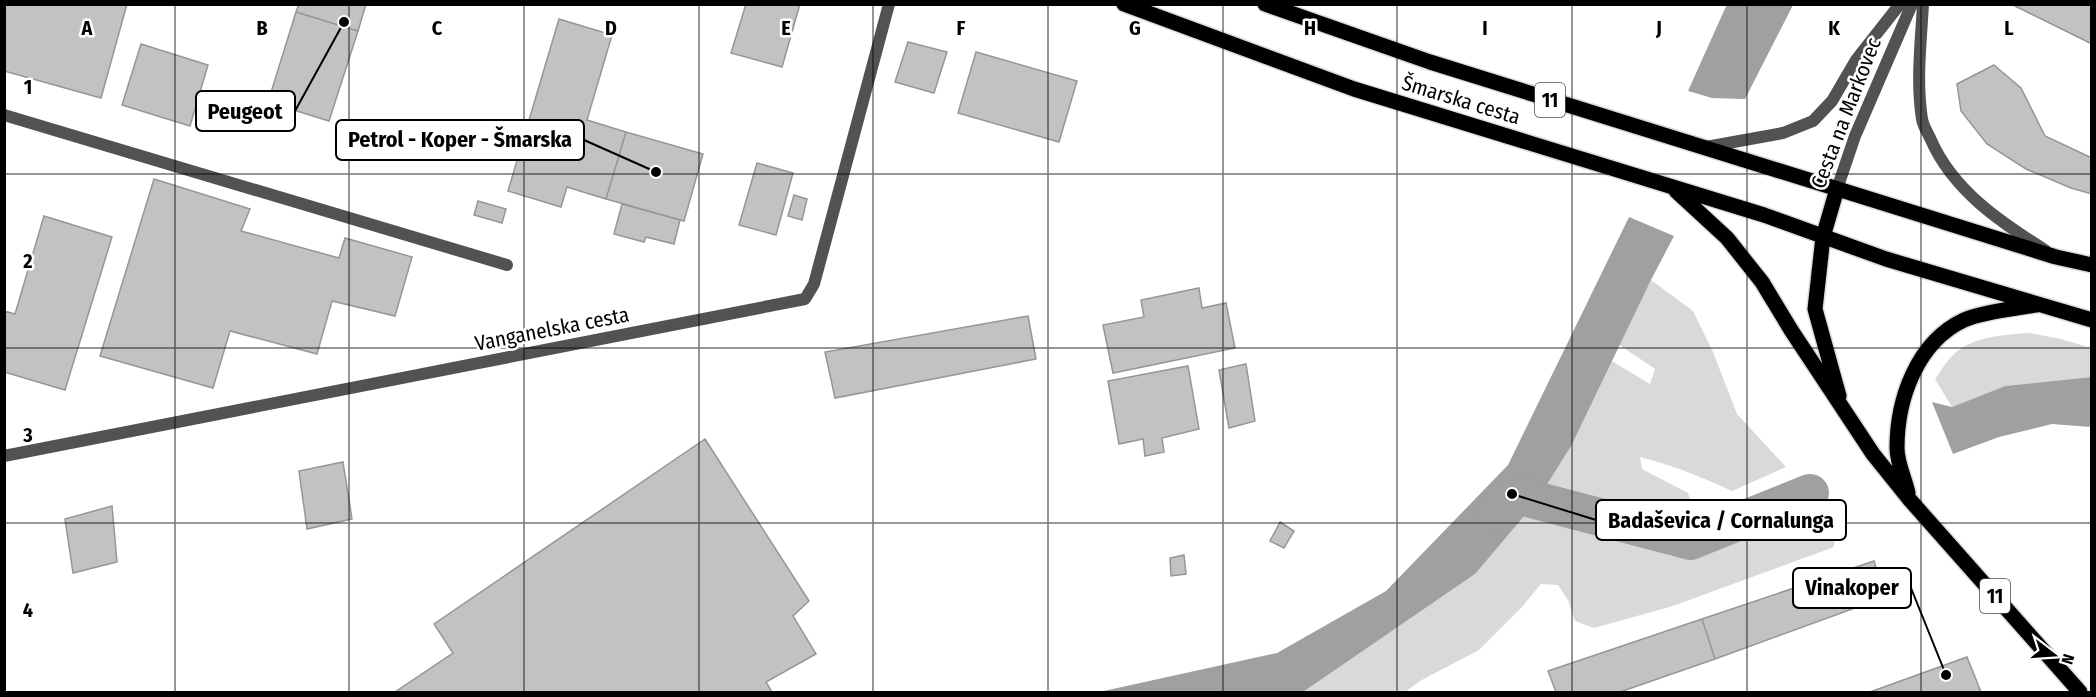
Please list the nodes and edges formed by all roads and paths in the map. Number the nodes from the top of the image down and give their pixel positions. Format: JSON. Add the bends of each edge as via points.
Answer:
{"nodes":[{"id":1,"x":889,"y":4,"type":"edge"},
{"id":2,"x":1124,"y":4,"type":"edge"},
{"id":3,"x":1264,"y":4,"type":"edge"},
{"id":4,"x":1900,"y":4,"type":"edge"},
{"id":5,"x":1912,"y":4,"type":"edge"},
{"id":6,"x":1923,"y":4,"type":"edge"},
{"id":7,"x":4,"y":115,"type":"edge"},
{"id":8,"x":1701,"y":147,"type":"junction"},
{"id":9,"x":1672,"y":187,"type":"junction"},
{"id":10,"x":1837,"y":189,"type":"junction"},
{"id":11,"x":1823,"y":237,"type":"junction"},
{"id":12,"x":2056,"y":257,"type":"junction"},
{"id":13,"x":507,"y":265,"type":"dead end"},
{"id":14,"x":2091,"y":265,"type":"edge"},
{"id":15,"x":2039,"y":304,"type":"junction"},
{"id":16,"x":2091,"y":320,"type":"edge"},
{"id":17,"x":1844,"y":412,"type":"junction"},
{"id":18,"x":4,"y":456,"type":"edge"},
{"id":19,"x":1910,"y":500,"type":"junction"},
{"id":20,"x":2080,"y":693,"type":"edge"}],
"edges":[{"from":1,"to":18,"type":"street","name":"Vanganelska cesta","via":[[814,284],[805,299]]},
{"from":2,"to":9,"type":"main road","name":"Šmarska cesta","number":"11","via":[[1354,89]]},
{"from":3,"to":8,"type":"main road","name":"Šmarska cesta","number":"11","via":[[1430,62]]},
{"from":4,"to":8,"type":"street","via":[[1856,60],[1832,101],[1813,121],[1783,133]]},
{"from":5,"to":10,"type":"street","name":"Cesta na Markovec","via":[[1855,136]]},
{"from":6,"to":12,"type":"street","via":[[1919,65],[1922,121],[1936,152],[1970,195],[2005,225]]},
{"from":7,"to":13,"type":"street"},
{"from":8,"to":10,"type":"main road","name":"Šmarska cesta","number":"11"},
{"from":9,"to":11,"type":"main road","name":"Šmarska cesta","number":"11"},
{"from":9,"to":17,"type":"main road","via":[[1727,238],[1762,282]]},
{"from":10,"to":11,"type":"main road","name":"Cesta na Markovec","number":"11"},
{"from":10,"to":12,"type":"main road","number":"11"},
{"from":11,"to":15,"type":"main road","number":"11"},
{"from":11,"to":17,"type":"main road","number":"11","via":[[1815,309]]},
{"from":12,"to":14,"type":"main road","number":"11"},
{"from":15,"to":16,"type":"main road","number":"11"},
{"from":15,"to":19,"type":"main road","via":[[1965,320],[1932,342],[1914,372],[1900,413],[1897,451]]},
{"from":17,"to":19,"type":"main road","number":"11"},
{"from":19,"to":20,"type":"main road","number":"11"}]}
